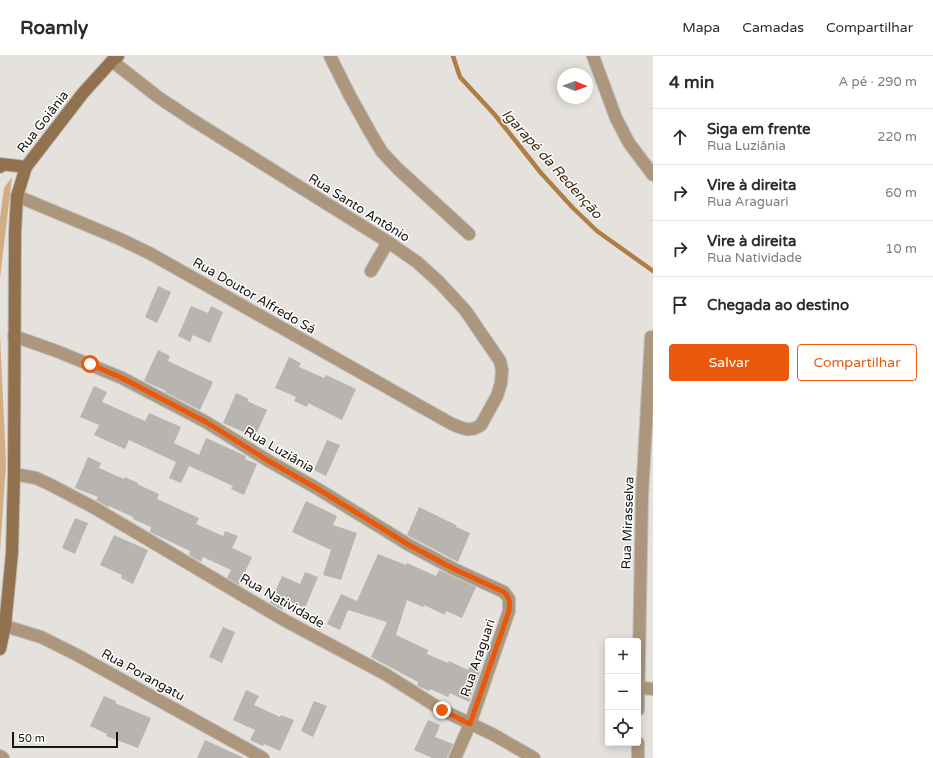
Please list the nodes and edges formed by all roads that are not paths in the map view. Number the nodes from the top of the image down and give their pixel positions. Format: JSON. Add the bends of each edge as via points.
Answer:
{"nodes":[{"id":1,"x":330,"y":56,"type":"edge"},
{"id":2,"x":593,"y":56,"type":"edge"},
{"id":3,"x":115,"y":58,"type":"edge"},
{"id":4,"x":0,"y":165,"type":"edge"},
{"id":5,"x":26,"y":167,"type":"junction"},
{"id":6,"x":653,"y":175,"type":"edge"},
{"id":7,"x":17,"y":196,"type":"junction"},
{"id":8,"x":469,"y":234,"type":"dead end"},
{"id":9,"x":388,"y":242,"type":"junction"},
{"id":10,"x":371,"y":271,"type":"dead end"},
{"id":11,"x":14,"y":336,"type":"junction"},
{"id":12,"x":651,"y":337,"type":"dead end"},
{"id":13,"x":471,"y":430,"type":"joint"},
{"id":14,"x":14,"y":474,"type":"junction"},
{"id":15,"x":509,"y":611,"type":"joint"},
{"id":16,"x":5,"y":626,"type":"junction"},
{"id":17,"x":1,"y":642,"type":"edge"},
{"id":18,"x":638,"y":674,"type":"edge"},
{"id":19,"x":641,"y":687,"type":"edge"},
{"id":20,"x":653,"y":689,"type":"edge"},
{"id":21,"x":470,"y":724,"type":"junction"},
{"id":22,"x":638,"y":746,"type":"edge"},
{"id":23,"x":0,"y":756,"type":"edge"},
{"id":24,"x":3,"y":758,"type":"edge"},
{"id":25,"x":263,"y":758,"type":"edge"},
{"id":26,"x":455,"y":758,"type":"edge"},
{"id":27,"x":534,"y":758,"type":"edge"},
{"id":28,"x":638,"y":758,"type":"edge"}],
"edges":[{"from":1,"to":8,"type":"street","via":[[382,152]]},
{"from":2,"to":6,"type":"street","via":[[616,118],[629,143]]},
{"from":3,"to":5,"type":"street","name":"Rua Goiânia","via":[[70,108]]},
{"from":3,"to":9,"type":"street","name":"Rua Santo Antônio","via":[[158,97]]},
{"from":4,"to":5,"type":"street"},
{"from":5,"to":7,"type":"street","name":"Rua Goiânia"},
{"from":7,"to":11,"type":"street","name":"Rua Goiânia"},
{"from":7,"to":13,"type":"street","name":"Rua Doutor Alfredo Sá","via":[[151,254],[450,423]]},
{"from":9,"to":10,"type":"street"},
{"from":9,"to":13,"type":"street","name":"Rua Santo Antônio","via":[[417,262],[439,282],[465,310],[500,361],[502,378],[497,396],[481,425]]},
{"from":11,"to":14,"type":"street","name":"Rua Goiânia"},
{"from":11,"to":15,"type":"street","name":"Rua Luziânia","via":[[122,378],[206,422],[409,545],[504,592],[510,599]]},
{"from":12,"to":18,"type":"street","name":"Rua Mirasselva","via":[[642,495]]},
{"from":14,"to":16,"type":"street","name":"Rua Goiânia","via":[[12,553]]},
{"from":14,"to":21,"type":"street","name":"Rua Natividade","via":[[36,478],[93,507],[284,620],[385,674],[442,710]]},
{"from":15,"to":21,"type":"street","name":"Rua Araguari"},
{"from":16,"to":17,"type":"street","name":"Rua Goiânia"},
{"from":16,"to":25,"type":"street","name":"Rua Porangatu","via":[[41,637],[77,655]]},
{"from":19,"to":20,"type":"street"},
{"from":21,"to":26,"type":"street","name":"Rua Araguari"},
{"from":21,"to":27,"type":"street","name":"Rua Natividade"},
{"from":22,"to":28,"type":"street"},
{"from":23,"to":24,"type":"street"}]}
